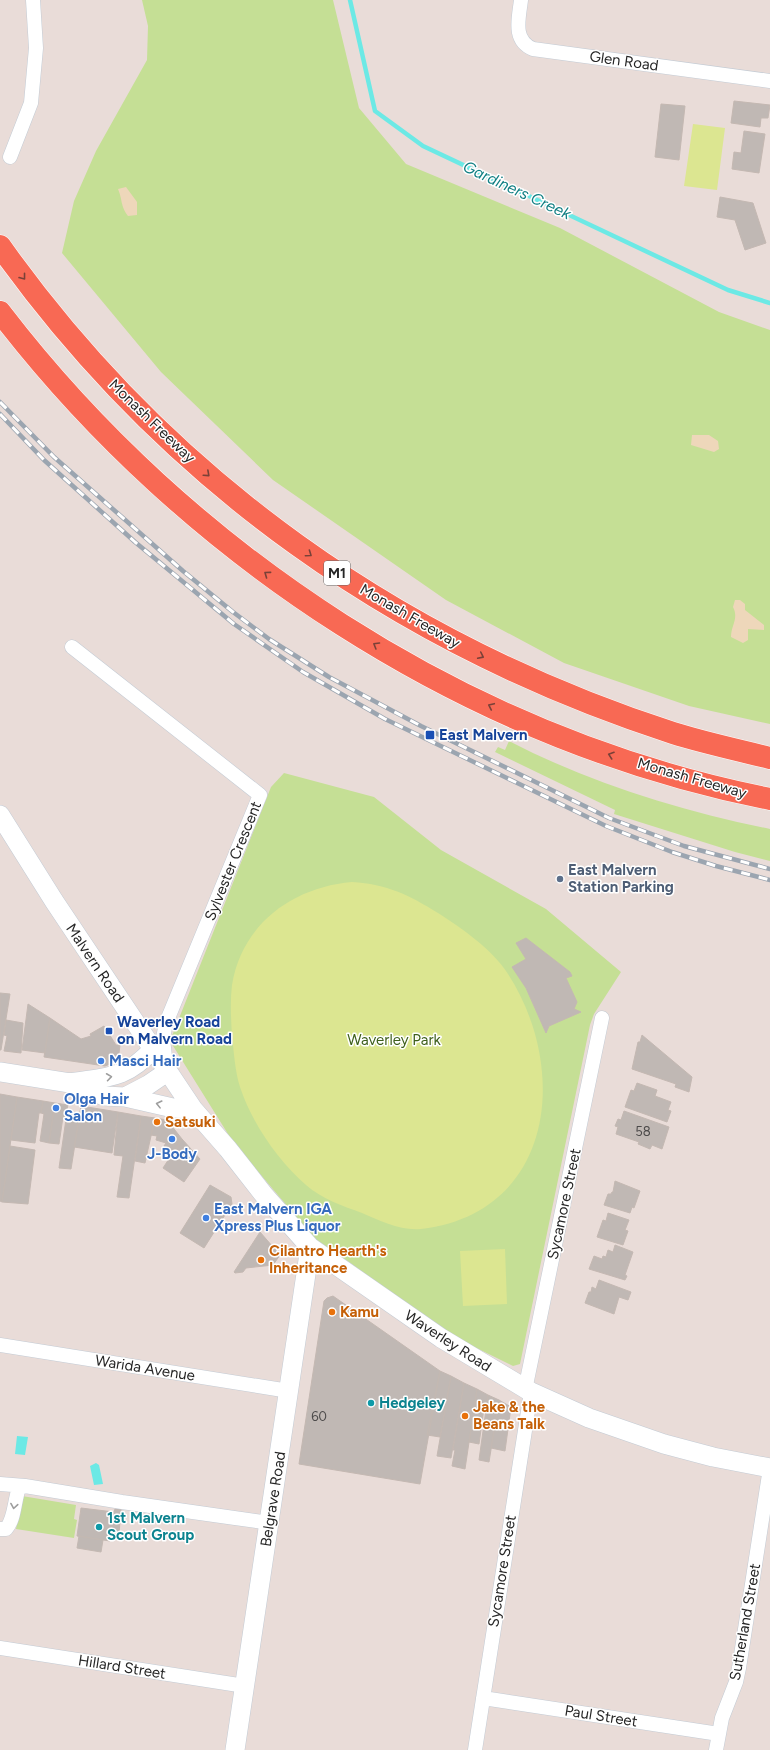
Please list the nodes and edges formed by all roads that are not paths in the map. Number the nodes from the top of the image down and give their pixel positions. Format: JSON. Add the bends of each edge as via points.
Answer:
{"nodes":[{"id":1,"x":33,"y":0,"type":"edge"},
{"id":2,"x":521,"y":0,"type":"edge"},
{"id":3,"x":770,"y":81,"type":"edge"},
{"id":4,"x":10,"y":157,"type":"dead end"},
{"id":5,"x":0,"y":246,"type":"edge"},
{"id":6,"x":0,"y":312,"type":"edge"},
{"id":7,"x":72,"y":647,"type":"dead end"},
{"id":8,"x":770,"y":758,"type":"edge"},
{"id":9,"x":770,"y":799,"type":"edge"},
{"id":10,"x":0,"y":815,"type":"edge"},
{"id":11,"x":602,"y":1018,"type":"dead end"},
{"id":12,"x":158,"y":1044,"type":"junction"},
{"id":13,"x":0,"y":1072,"type":"edge"},
{"id":14,"x":167,"y":1072,"type":"junction"},
{"id":15,"x":70,"y":1083,"type":"junction"},
{"id":16,"x":125,"y":1097,"type":"junction"},
{"id":17,"x":193,"y":1109,"type":"junction"},
{"id":18,"x":310,"y":1247,"type":"junction"},
{"id":19,"x":0,"y":1345,"type":"edge"},
{"id":20,"x":289,"y":1391,"type":"junction"},
{"id":21,"x":528,"y":1391,"type":"junction"},
{"id":22,"x":770,"y":1468,"type":"edge"},
{"id":23,"x":0,"y":1484,"type":"edge"},
{"id":24,"x":25,"y":1486,"type":"junction"},
{"id":25,"x":270,"y":1523,"type":"junction"},
{"id":26,"x":0,"y":1529,"type":"edge"},
{"id":27,"x":0,"y":1648,"type":"edge"},
{"id":28,"x":245,"y":1686,"type":"junction"},
{"id":29,"x":482,"y":1698,"type":"junction"},
{"id":30,"x":719,"y":1734,"type":"junction"},
{"id":31,"x":235,"y":1750,"type":"edge"},
{"id":32,"x":475,"y":1750,"type":"edge"},
{"id":33,"x":716,"y":1750,"type":"edge"}],
"edges":[{"from":1,"to":4,"type":"street","via":[[36,48],[31,102]]},
{"from":2,"to":3,"type":"street","name":"Glen Road","via":[[519,33],[526,46],[533,49]]},
{"from":5,"to":8,"type":"highway","name":"Monash Freeway","number":"M1","one_way":true,"via":[[78,344],[140,412],[210,477],[332,570],[419,624],[570,696],[668,731]]},
{"from":9,"to":6,"type":"highway","name":"Monash Freeway","one_way":true,"via":[[665,772],[556,734],[446,685],[349,629],[269,576],[180,505],[80,408]]},
{"from":7,"to":12,"type":"street","name":"Sylvester Crescent","via":[[260,795]]},
{"from":10,"to":12,"type":"main road","name":"Malvern Road","via":[[54,901]]},
{"from":11,"to":21,"type":"street","name":"Sycamore Street"},
{"from":12,"to":14,"type":"main road","name":"Malvern Road"},
{"from":15,"to":12,"type":"main road","one_way":true,"via":[[119,1076],[134,1067]]},
{"from":13,"to":15,"type":"main road"},
{"from":14,"to":16,"type":"main road"},
{"from":14,"to":17,"type":"main road","name":"Malvern Road"},
{"from":15,"to":16,"type":"main road","via":[[104,1096]]},
{"from":17,"to":16,"type":"main road","one_way":true,"via":[[173,1108]]},
{"from":17,"to":18,"type":"main road","name":"Waverley Road"},
{"from":18,"to":20,"type":"main road","name":"Belgrave Road"},
{"from":18,"to":21,"type":"main road","name":"Waverley Road","via":[[441,1338]]},
{"from":19,"to":20,"type":"street","name":"Warida Avenue"},
{"from":20,"to":25,"type":"main road","name":"Belgrave Road"},
{"from":21,"to":22,"type":"main road","name":"Waverley Road","via":[[589,1418],[658,1442],[713,1457]]},
{"from":21,"to":29,"type":"street","name":"Sycamore Street"},
{"from":22,"to":30,"type":"street","name":"Sutherland Street","via":[[739,1668]]},
{"from":23,"to":24,"type":"street"},
{"from":24,"to":25,"type":"street"},
{"from":24,"to":26,"type":"street","one_way":true,"via":[[19,1488],[15,1498],[11,1524],[6,1529]]},
{"from":25,"to":28,"type":"main road","name":"Belgrave Road"},
{"from":27,"to":28,"type":"street","name":"Hillard Street"},
{"from":28,"to":31,"type":"main road","name":"Belgrave Road"},
{"from":29,"to":30,"type":"street","name":"Paul Street"},
{"from":29,"to":32,"type":"street","name":"Sycamore Street"},
{"from":30,"to":33,"type":"street","name":"Sutherland Street"}]}
